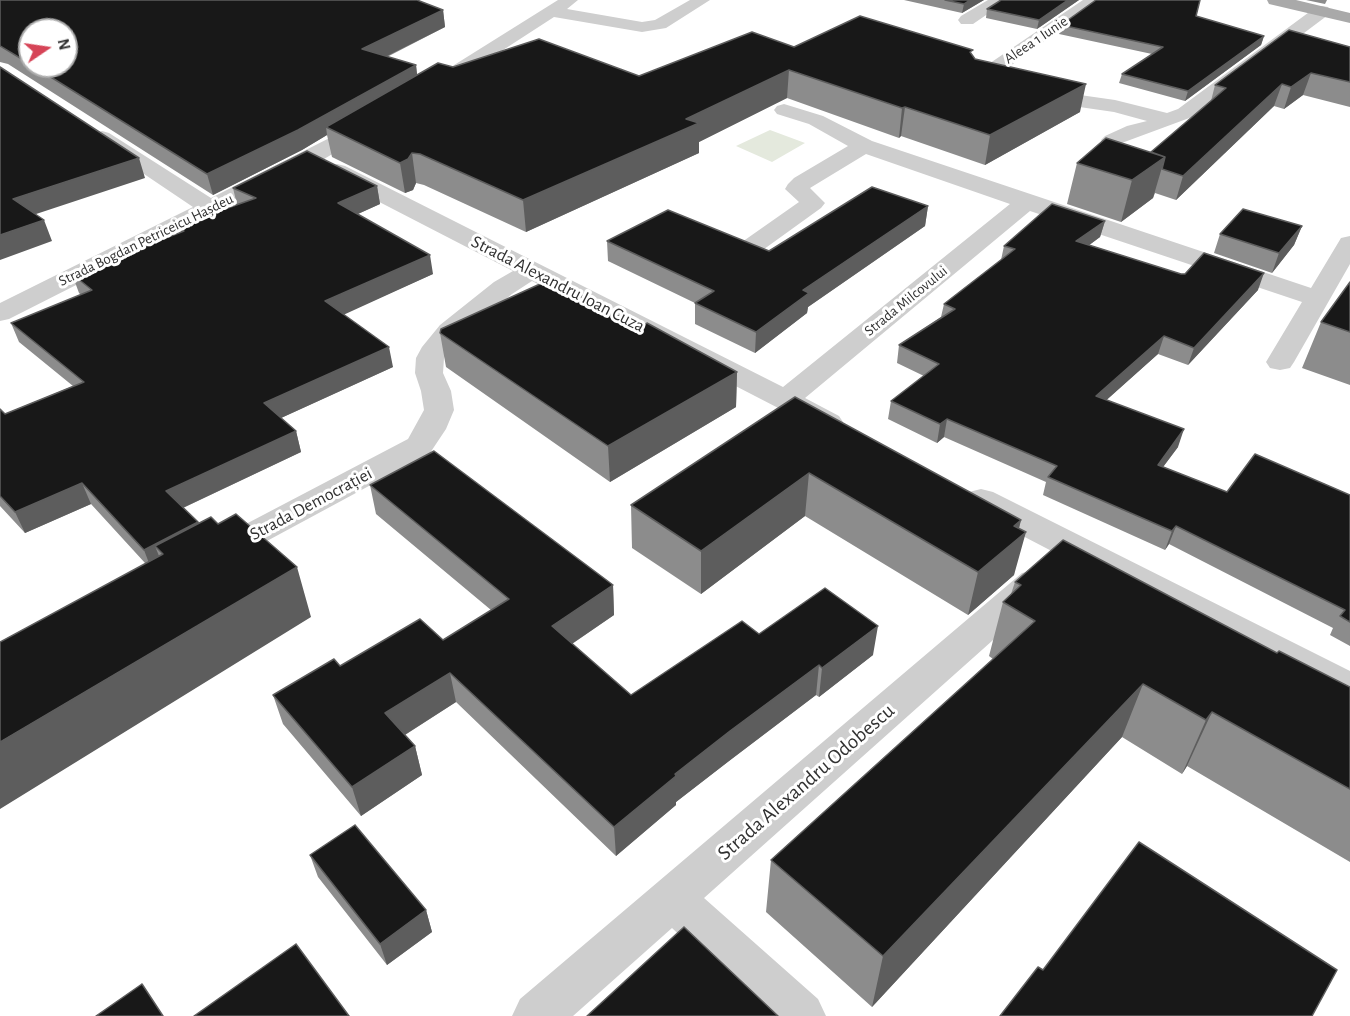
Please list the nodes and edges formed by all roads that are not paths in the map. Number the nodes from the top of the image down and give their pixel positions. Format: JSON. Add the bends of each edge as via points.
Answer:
{"nodes":[{"id":1,"x":570,"y":0,"type":"edge"},
{"id":2,"x":702,"y":0,"type":"edge"},
{"id":3,"x":1000,"y":0,"type":"edge"},
{"id":4,"x":1094,"y":0,"type":"edge"},
{"id":5,"x":1275,"y":0,"type":"edge"},
{"id":6,"x":1322,"y":11,"type":"junction"},
{"id":7,"x":552,"y":12,"type":"junction"},
{"id":8,"x":1350,"y":18,"type":"edge"},
{"id":9,"x":968,"y":20,"type":"dead end"},
{"id":10,"x":504,"y":43,"type":"junction"},
{"id":11,"x":526,"y":51,"type":"edge"},
{"id":12,"x":1000,"y":85,"type":"edge"},
{"id":13,"x":428,"y":89,"type":"edge"},
{"id":14,"x":1022,"y":91,"type":"edge"},
{"id":15,"x":784,"y":110,"type":"dead end"},
{"id":16,"x":390,"y":112,"type":"edge"},
{"id":17,"x":1170,"y":120,"type":"junction"},
{"id":18,"x":87,"y":127,"type":"edge"},
{"id":19,"x":1112,"y":140,"type":"edge"},
{"id":20,"x":864,"y":146,"type":"junction"},
{"id":21,"x":311,"y":158,"type":"junction"},
{"id":22,"x":1027,"y":202,"type":"junction"},
{"id":23,"x":211,"y":208,"type":"junction"},
{"id":24,"x":1350,"y":243,"type":"edge"},
{"id":25,"x":751,"y":247,"type":"edge"},
{"id":26,"x":531,"y":270,"type":"junction"},
{"id":27,"x":1318,"y":299,"type":"junction"},
{"id":28,"x":0,"y":313,"type":"edge"},
{"id":29,"x":1280,"y":363,"type":"dead end"},
{"id":30,"x":785,"y":400,"type":"junction"},
{"id":31,"x":849,"y":432,"type":"edge"},
{"id":32,"x":954,"y":486,"type":"edge"},
{"id":33,"x":1074,"y":547,"type":"junction"},
{"id":34,"x":194,"y":565,"type":"edge"},
{"id":35,"x":1350,"y":688,"type":"edge"},
{"id":36,"x":674,"y":897,"type":"junction"},
{"id":37,"x":537,"y":1016,"type":"edge"},
{"id":38,"x":801,"y":1016,"type":"edge"}],
"edges":[{"from":1,"to":7,"type":"street"},
{"from":2,"to":7,"type":"street","via":[[660,24],[642,27]]},
{"from":3,"to":9,"type":"street"},
{"from":4,"to":12,"type":"street","name":"Aleea 1 Iunie","via":[[978,80]]},
{"from":5,"to":6,"type":"main road"},
{"from":6,"to":8,"type":"main road"},
{"from":6,"to":17,"type":"street"},
{"from":7,"to":10,"type":"street"},
{"from":10,"to":11,"type":"street"},
{"from":10,"to":13,"type":"street"},
{"from":14,"to":17,"type":"street","via":[[1115,106]]},
{"from":15,"to":20,"type":"street","via":[[816,120]]},
{"from":16,"to":21,"type":"street","name":"Strada Bogdan Petriceicu Hașdeu"},
{"from":17,"to":19,"type":"street"},
{"from":18,"to":23,"type":"street"},
{"from":20,"to":22,"type":"street"},
{"from":20,"to":25,"type":"street","via":[[802,183],[796,189],[813,203]]},
{"from":21,"to":23,"type":"street","name":"Strada Bogdan Petriceicu Hașdeu"},
{"from":21,"to":26,"type":"street","name":"Strada Alexandru Ioan Cuza"},
{"from":22,"to":27,"type":"street"},
{"from":22,"to":30,"type":"street","name":"Strada Milcovului"},
{"from":23,"to":28,"type":"street","name":"Strada Bogdan Petriceicu Hașdeu"},
{"from":24,"to":27,"type":"street"},
{"from":26,"to":30,"type":"street","name":"Strada Alexandru Ioan Cuza"},
{"from":26,"to":34,"type":"street","name":"Strada Democrației","via":[[494,295],[436,347],[429,373],[439,410],[419,446]]},
{"from":27,"to":29,"type":"street"},
{"from":30,"to":31,"type":"street","name":"Strada Alexandru Ioan Cuza"},
{"from":32,"to":33,"type":"street"},
{"from":33,"to":35,"type":"street"},
{"from":33,"to":36,"type":"street","name":"Strada Alexandru Odobescu"},
{"from":36,"to":37,"type":"street","name":"Strada Alexandru Odobescu"},
{"from":36,"to":38,"type":"street"}]}
